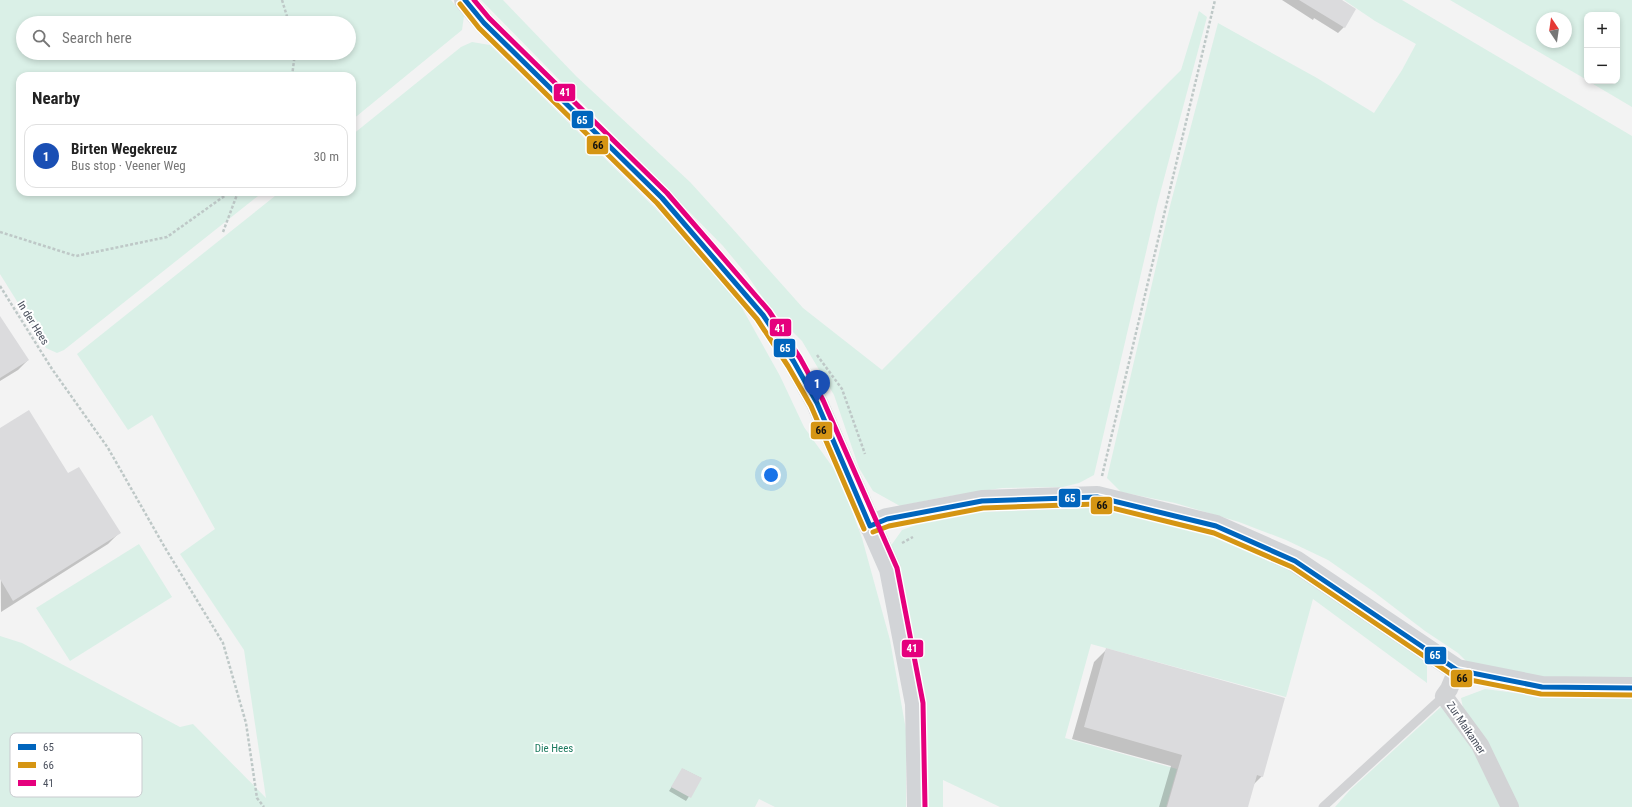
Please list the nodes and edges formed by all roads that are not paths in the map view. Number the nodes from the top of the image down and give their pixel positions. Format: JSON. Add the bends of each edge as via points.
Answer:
{"nodes":[{"id":1,"x":465,"y":0,"type":"edge"},
{"id":2,"x":870,"y":526,"type":"junction"},
{"id":3,"x":1457,"y":670,"type":"junction"},
{"id":4,"x":1632,"y":688,"type":"edge"},
{"id":5,"x":1444,"y":696,"type":"junction"},
{"id":6,"x":918,"y":807,"type":"edge"},
{"id":7,"x":1323,"y":807,"type":"edge"},
{"id":8,"x":1510,"y":807,"type":"edge"}],
"edges":[{"from":1,"to":2,"type":"main road","via":[[484,23],[662,198],[763,315],[794,362],[816,404]]},
{"from":2,"to":3,"type":"main road","via":[[887,519],[982,501],[1097,497],[1216,526],[1295,561]]},
{"from":2,"to":6,"type":"main road","via":[[890,569],[916,704]]},
{"from":3,"to":4,"type":"main road","via":[[1542,687]]},
{"from":3,"to":5,"type":"street","name":"Zur Maikamer"},
{"from":5,"to":7,"type":"lane"},
{"from":5,"to":8,"type":"street","name":"Zur Maikamer","via":[[1480,745]]}]}
